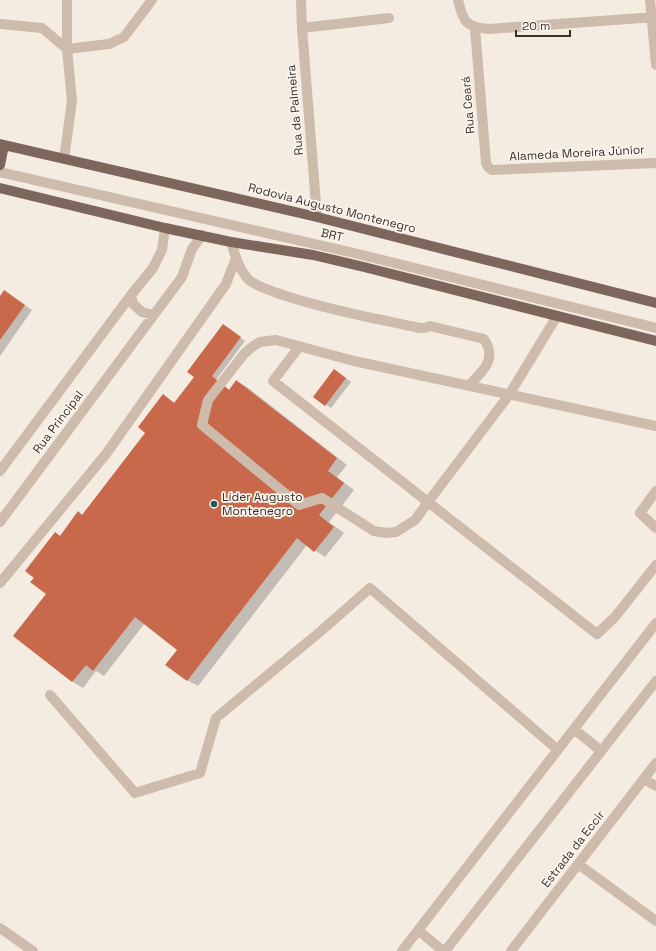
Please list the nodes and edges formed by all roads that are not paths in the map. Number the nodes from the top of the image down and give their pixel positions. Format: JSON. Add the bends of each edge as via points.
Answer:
{"nodes":[{"id":1,"x":67,"y":0,"type":"edge"},
{"id":2,"x":152,"y":0,"type":"edge"},
{"id":3,"x":301,"y":0,"type":"edge"},
{"id":4,"x":458,"y":0,"type":"edge"},
{"id":5,"x":650,"y":0,"type":"edge"},
{"id":6,"x":654,"y":17,"type":"edge"},
{"id":7,"x":389,"y":18,"type":"dead end"},
{"id":8,"x":0,"y":24,"type":"edge"},
{"id":9,"x":302,"y":28,"type":"junction"},
{"id":10,"x":475,"y":28,"type":"junction"},
{"id":11,"x":66,"y":48,"type":"junction"},
{"id":12,"x":656,"y":65,"type":"edge"},
{"id":13,"x":2,"y":144,"type":"edge"},
{"id":14,"x":64,"y":159,"type":"junction"},
{"id":15,"x":656,"y":163,"type":"edge"},
{"id":16,"x":0,"y":166,"type":"edge"},
{"id":17,"x":500,"y":170,"type":"joint"},
{"id":18,"x":0,"y":172,"type":"edge"},
{"id":19,"x":0,"y":188,"type":"edge"},
{"id":20,"x":317,"y":217,"type":"junction"},
{"id":21,"x":165,"y":228,"type":"junction"},
{"id":22,"x":202,"y":235,"type":"junction"},
{"id":23,"x":231,"y":242,"type":"junction"},
{"id":24,"x":236,"y":258,"type":"junction"},
{"id":25,"x":132,"y":295,"type":"junction"},
{"id":26,"x":655,"y":301,"type":"edge"},
{"id":27,"x":153,"y":315,"type":"junction"},
{"id":28,"x":557,"y":316,"type":"junction"},
{"id":29,"x":656,"y":328,"type":"edge"},
{"id":30,"x":656,"y":341,"type":"edge"},
{"id":31,"x":299,"y":347,"type":"junction"},
{"id":32,"x":468,"y":386,"type":"junction"},
{"id":33,"x":509,"y":395,"type":"junction"},
{"id":34,"x":656,"y":426,"type":"edge"},
{"id":35,"x":0,"y":472,"type":"edge"},
{"id":36,"x":656,"y":491,"type":"edge"},
{"id":37,"x":428,"y":502,"type":"junction"},
{"id":38,"x":0,"y":522,"type":"edge"},
{"id":39,"x":656,"y":528,"type":"edge"},
{"id":40,"x":656,"y":565,"type":"edge"},
{"id":41,"x":0,"y":583,"type":"edge"},
{"id":42,"x":656,"y":624,"type":"edge"},
{"id":43,"x":656,"y":681,"type":"edge"},
{"id":44,"x":50,"y":695,"type":"dead end"},
{"id":45,"x":574,"y":729,"type":"junction"},
{"id":46,"x":558,"y":750,"type":"junction"},
{"id":47,"x":601,"y":751,"type":"junction"},
{"id":48,"x":656,"y":763,"type":"edge"},
{"id":49,"x":644,"y":779,"type":"junction"},
{"id":50,"x":656,"y":786,"type":"edge"},
{"id":51,"x":578,"y":864,"type":"junction"},
{"id":52,"x":656,"y":921,"type":"edge"},
{"id":53,"x":0,"y":928,"type":"edge"},
{"id":54,"x":418,"y":930,"type":"junction"},
{"id":55,"x":33,"y":951,"type":"edge"},
{"id":56,"x":402,"y":951,"type":"edge"},
{"id":57,"x":444,"y":951,"type":"edge"},
{"id":58,"x":511,"y":951,"type":"edge"}],
"edges":[{"from":1,"to":11,"type":"street"},
{"from":2,"to":11,"type":"street","via":[[124,37],[109,44]]},
{"from":3,"to":9,"type":"street","name":"Rua da Palmeira"},
{"from":4,"to":10,"type":"street","via":[[466,22]]},
{"from":5,"to":6,"type":"street"},
{"from":6,"to":10,"type":"street"},
{"from":6,"to":12,"type":"street"},
{"from":7,"to":9,"type":"street"},
{"from":8,"to":11,"type":"street","via":[[42,28]]},
{"from":9,"to":20,"type":"street","name":"Rua da Palmeira"},
{"from":10,"to":17,"type":"street","name":"Rua Ceará","via":[[486,164],[492,170]]},
{"from":11,"to":14,"type":"street","via":[[72,101]]},
{"from":13,"to":14,"type":"main road","name":"Rodovia Augusto Montenegro"},
{"from":13,"to":16,"type":"main road"},
{"from":14,"to":20,"type":"main road","name":"Rodovia Augusto Montenegro"},
{"from":15,"to":17,"type":"street","name":"Alameda Moreira Júnior"},
{"from":18,"to":29,"type":"street","name":"BRT","via":[[354,253]]},
{"from":19,"to":21,"type":"main road"},
{"from":20,"to":26,"type":"main road","name":"Rodovia Augusto Montenegro"},
{"from":21,"to":22,"type":"main road"},
{"from":21,"to":25,"type":"street","name":"Rua Principal","via":[[162,250],[153,268]]},
{"from":22,"to":23,"type":"main road"},
{"from":22,"to":27,"type":"street","name":"Rua Principal","via":[[192,249],[182,277]]},
{"from":23,"to":24,"type":"street"},
{"from":23,"to":28,"type":"main road","via":[[364,266]]},
{"from":24,"to":32,"type":"street","via":[[248,279],[264,288],[303,301],[420,328],[430,326],[484,339],[490,355],[488,364]]},
{"from":24,"to":41,"type":"street","via":[[226,284],[106,454]]},
{"from":25,"to":27,"type":"street","via":[[133,304],[142,312]]},
{"from":25,"to":35,"type":"street","name":"Rua Principal"},
{"from":27,"to":38,"type":"street","name":"Rua Principal"},
{"from":28,"to":30,"type":"main road"},
{"from":28,"to":33,"type":"street"},
{"from":31,"to":32,"type":"street"},
{"from":31,"to":37,"type":"street","via":[[273,381]]},
{"from":31,"to":37,"type":"street","via":[[276,340],[260,342],[252,347],[208,400],[202,425],[299,505],[322,498],[374,532],[396,532],[415,520]]},
{"from":32,"to":33,"type":"street"},
{"from":33,"to":34,"type":"street"},
{"from":33,"to":37,"type":"street"},
{"from":36,"to":39,"type":"street","via":[[640,514]]},
{"from":37,"to":40,"type":"street","via":[[597,634]]},
{"from":42,"to":45,"type":"street"},
{"from":43,"to":47,"type":"street"},
{"from":44,"to":46,"type":"street","via":[[135,793],[200,773],[216,718],[321,632],[370,588]]},
{"from":45,"to":46,"type":"street"},
{"from":45,"to":47,"type":"street"},
{"from":46,"to":54,"type":"street"},
{"from":47,"to":57,"type":"street"},
{"from":48,"to":49,"type":"street","name":"Estrada da Eccir"},
{"from":49,"to":50,"type":"street"},
{"from":49,"to":51,"type":"street","name":"Estrada da Eccir"},
{"from":51,"to":52,"type":"street"},
{"from":51,"to":58,"type":"street","name":"Estrada da Eccir"},
{"from":53,"to":55,"type":"street"},
{"from":54,"to":56,"type":"street"},
{"from":54,"to":57,"type":"street"}]}
